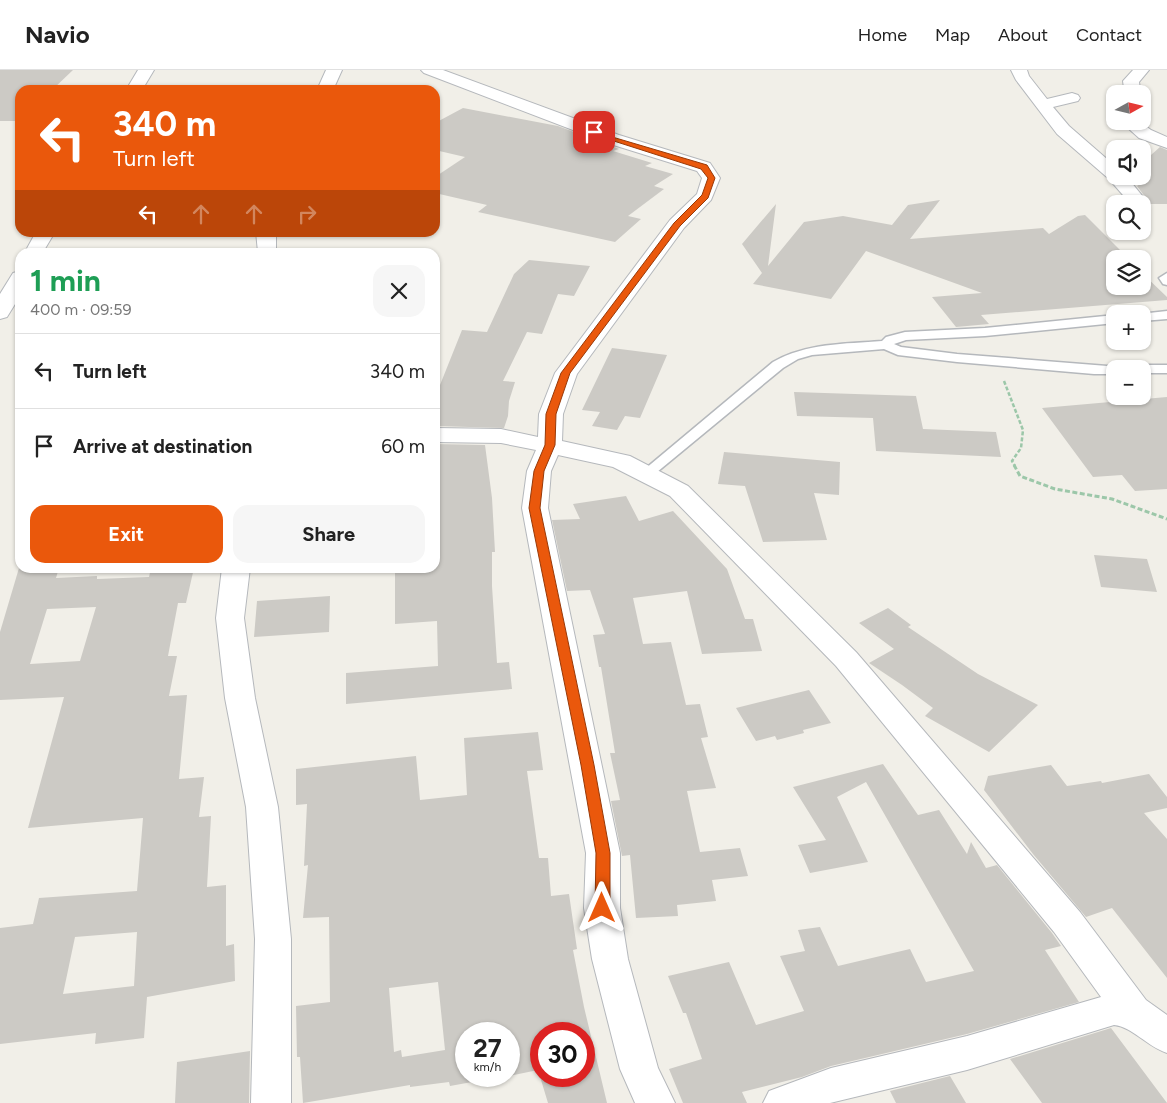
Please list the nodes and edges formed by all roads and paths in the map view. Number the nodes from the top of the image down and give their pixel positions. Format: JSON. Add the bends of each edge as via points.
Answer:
{"nodes":[{"id":1,"x":146,"y":70,"type":"edge"},
{"id":2,"x":334,"y":70,"type":"edge"},
{"id":3,"x":429,"y":70,"type":"edge"},
{"id":4,"x":1020,"y":70,"type":"edge"},
{"id":5,"x":1141,"y":70,"type":"edge"},
{"id":6,"x":137,"y":85,"type":"edge"},
{"id":7,"x":327,"y":85,"type":"edge"},
{"id":8,"x":1132,"y":85,"type":"edge"},
{"id":9,"x":1072,"y":98,"type":"dead end"},
{"id":10,"x":1043,"y":105,"type":"junction"},
{"id":11,"x":1140,"y":130,"type":"edge"},
{"id":12,"x":1163,"y":142,"type":"edge"},
{"id":13,"x":1151,"y":147,"type":"edge"},
{"id":14,"x":1106,"y":165,"type":"edge"},
{"id":15,"x":1124,"y":185,"type":"edge"},
{"id":16,"x":1133,"y":195,"type":"edge"},
{"id":17,"x":43,"y":237,"type":"edge"},
{"id":18,"x":36,"y":248,"type":"edge"},
{"id":19,"x":1167,"y":276,"type":"edge"},
{"id":20,"x":1167,"y":281,"type":"edge"},
{"id":21,"x":15,"y":286,"type":"edge"},
{"id":22,"x":0,"y":313,"type":"edge"},
{"id":23,"x":1167,"y":315,"type":"edge"},
{"id":24,"x":1151,"y":316,"type":"edge"},
{"id":25,"x":1106,"y":320,"type":"edge"},
{"id":26,"x":886,"y":345,"type":"junction"},
{"id":27,"x":997,"y":362,"type":"junction"},
{"id":28,"x":1151,"y":369,"type":"edge"},
{"id":29,"x":1167,"y":369,"type":"edge"},
{"id":30,"x":1106,"y":370,"type":"edge"},
{"id":31,"x":440,"y":435,"type":"edge"},
{"id":32,"x":550,"y":445,"type":"junction"},
{"id":33,"x":646,"y":474,"type":"junction"},
{"id":34,"x":1167,"y":519,"type":"edge"},
{"id":35,"x":235,"y":573,"type":"edge"},
{"id":36,"x":1133,"y":1011,"type":"junction"},
{"id":37,"x":1167,"y":1037,"type":"edge"},
{"id":38,"x":271,"y":1103,"type":"edge"},
{"id":39,"x":655,"y":1103,"type":"edge"},
{"id":40,"x":783,"y":1103,"type":"edge"}],
"edges":[{"from":1,"to":6,"type":"street"},
{"from":2,"to":7,"type":"street"},
{"from":3,"to":32,"type":"street","via":[[613,139],[704,167],[711,178],[705,196],[677,224],[566,373],[551,414]]},
{"from":4,"to":10,"type":"street","via":[[1021,77]]},
{"from":5,"to":8,"type":"street","via":[[1131,81]]},
{"from":9,"to":10,"type":"street"},
{"from":10,"to":14,"type":"street","via":[[1063,130]]},
{"from":11,"to":12,"type":"street"},
{"from":12,"to":13,"type":"street"},
{"from":15,"to":16,"type":"street"},
{"from":17,"to":18,"type":"street"},
{"from":19,"to":20,"type":"lane"},
{"from":21,"to":22,"type":"street"},
{"from":23,"to":24,"type":"lane"},
{"from":25,"to":26,"type":"lane","via":[[905,336]]},
{"from":26,"to":27,"type":"lane","via":[[898,351]]},
{"from":26,"to":33,"type":"lane","via":[[812,351],[793,356]]},
{"from":27,"to":30,"type":"lane"},
{"from":27,"to":34,"type":"path","via":[[1023,430],[1021,448],[1012,461],[1020,476],[1055,489],[1112,499]]},
{"from":28,"to":29,"type":"lane"},
{"from":31,"to":32,"type":"street","via":[[501,436]]},
{"from":32,"to":33,"type":"street","via":[[621,461]]},
{"from":32,"to":39,"type":"street","via":[[539,471],[535,508],[603,853],[602,908],[610,959],[639,1068]]},
{"from":33,"to":36,"type":"street","via":[[679,491],[846,659],[1067,922]]},
{"from":35,"to":38,"type":"street","via":[[230,618],[240,698],[262,807],[273,939]]},
{"from":36,"to":37,"type":"street"},
{"from":36,"to":40,"type":"street","via":[[1114,1009],[967,1053],[831,1085]]}]}
